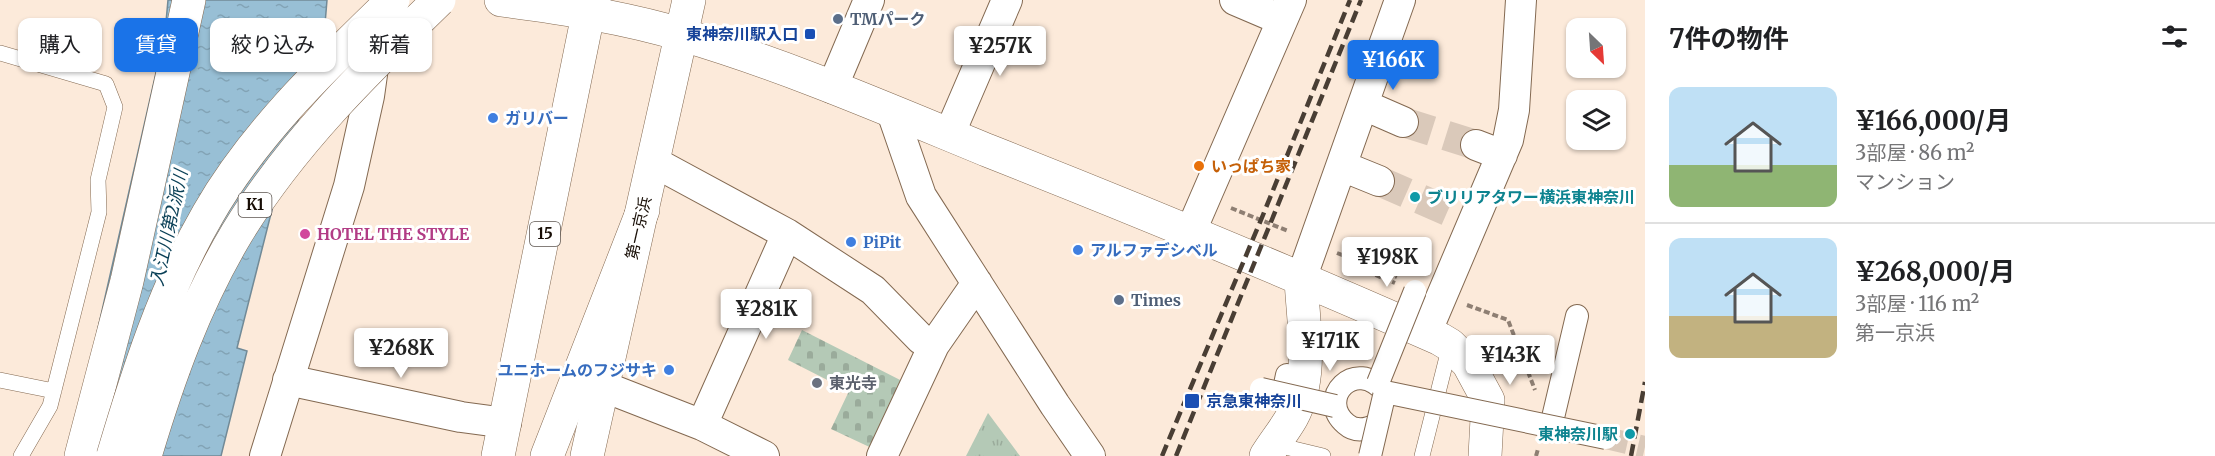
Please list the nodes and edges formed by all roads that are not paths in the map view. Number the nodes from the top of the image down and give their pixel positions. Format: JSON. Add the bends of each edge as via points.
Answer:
{"nodes":[{"id":1,"x":383,"y":0,"type":"edge"},
{"id":2,"x":393,"y":0,"type":"edge"},
{"id":3,"x":439,"y":0,"type":"edge"},
{"id":4,"x":501,"y":0,"type":"edge"},
{"id":5,"x":689,"y":0,"type":"edge"},
{"id":6,"x":869,"y":0,"type":"edge"},
{"id":7,"x":1007,"y":0,"type":"edge"},
{"id":8,"x":1235,"y":0,"type":"edge"},
{"id":9,"x":1400,"y":0,"type":"edge"},
{"id":10,"x":1521,"y":0,"type":"edge"},
{"id":11,"x":592,"y":4,"type":"edge"},
{"id":12,"x":1287,"y":10,"type":"edge"},
{"id":13,"x":187,"y":13,"type":"edge"},
{"id":14,"x":682,"y":35,"type":"junction"},
{"id":15,"x":0,"y":53,"type":"edge"},
{"id":16,"x":832,"y":88,"type":"junction"},
{"id":17,"x":1364,"y":105,"type":"junction"},
{"id":18,"x":892,"y":112,"type":"junction"},
{"id":19,"x":1403,"y":122,"type":"tunnel mouth"},
{"id":20,"x":949,"y":135,"type":"junction"},
{"id":21,"x":654,"y":162,"type":"junction"},
{"id":22,"x":1342,"y":166,"type":"junction"},
{"id":23,"x":1379,"y":181,"type":"tunnel mouth"},
{"id":24,"x":642,"y":210,"type":"junction"},
{"id":25,"x":1190,"y":233,"type":"junction"},
{"id":26,"x":788,"y":234,"type":"junction"},
{"id":27,"x":1302,"y":279,"type":"junction"},
{"id":28,"x":976,"y":283,"type":"junction"},
{"id":29,"x":1411,"y":286,"type":"road end"},
{"id":30,"x":1577,"y":316,"type":"dead end"},
{"id":31,"x":1438,"y":339,"type":"junction"},
{"id":32,"x":934,"y":345,"type":"junction"},
{"id":33,"x":0,"y":380,"type":"edge"},
{"id":34,"x":288,"y":380,"type":"junction"},
{"id":35,"x":602,"y":386,"type":"junction"},
{"id":36,"x":1381,"y":388,"type":"junction"},
{"id":37,"x":1261,"y":389,"type":"dead end"},
{"id":38,"x":54,"y":391,"type":"junction"},
{"id":39,"x":1335,"y":406,"type":"junction"},
{"id":40,"x":506,"y":423,"type":"junction"},
{"id":41,"x":702,"y":425,"type":"junction"},
{"id":42,"x":1376,"y":425,"type":"junction"},
{"id":43,"x":1551,"y":426,"type":"junction"},
{"id":44,"x":1605,"y":438,"type":"tunnel mouth"},
{"id":45,"x":1270,"y":450,"type":"edge"},
{"id":46,"x":21,"y":456,"type":"edge"},
{"id":47,"x":81,"y":456,"type":"edge"},
{"id":48,"x":113,"y":456,"type":"edge"},
{"id":49,"x":145,"y":456,"type":"edge"},
{"id":50,"x":265,"y":456,"type":"edge"},
{"id":51,"x":498,"y":456,"type":"edge"},
{"id":52,"x":547,"y":456,"type":"edge"},
{"id":53,"x":587,"y":456,"type":"edge"},
{"id":54,"x":764,"y":456,"type":"edge"},
{"id":55,"x":882,"y":456,"type":"edge"},
{"id":56,"x":1090,"y":456,"type":"edge"},
{"id":57,"x":1323,"y":456,"type":"edge"},
{"id":58,"x":1370,"y":456,"type":"edge"},
{"id":59,"x":1422,"y":456,"type":"edge"},
{"id":60,"x":1485,"y":456,"type":"edge"}],
"edges":[{"from":1,"to":34,"type":"street","via":[[369,96],[349,186]]},
{"from":2,"to":48,"type":"main road","number":"K1","bridge":true,"via":[[289,106],[236,171],[209,212],[164,300]]},
{"from":3,"to":49,"type":"main road","number":"K1","bridge":true,"via":[[332,107],[242,225],[193,318]]},
{"from":4,"to":11,"type":"main road"},
{"from":5,"to":14,"type":"main road","name":"第一京浜"},
{"from":6,"to":16,"type":"street"},
{"from":7,"to":20,"type":"street"},
{"from":8,"to":12,"type":"street"},
{"from":9,"to":17,"type":"street"},
{"from":10,"to":31,"type":"street","via":[[1514,110],[1508,140],[1489,150],[1463,217]]},
{"from":11,"to":14,"type":"main road"},
{"from":11,"to":40,"type":"main road","number":"15"},
{"from":12,"to":25,"type":"street"},
{"from":13,"to":47,"type":"main road","via":[[127,281]]},
{"from":14,"to":16,"type":"main road"},
{"from":14,"to":21,"type":"main road","name":"第一京浜"},
{"from":15,"to":38,"type":"lane","via":[[106,84],[115,107],[98,180],[99,212]]},
{"from":16,"to":18,"type":"main road"},
{"from":17,"to":19,"type":"street"},
{"from":17,"to":22,"type":"street"},
{"from":18,"to":20,"type":"main road"},
{"from":18,"to":28,"type":"street","via":[[921,196]]},
{"from":20,"to":25,"type":"main road"},
{"from":21,"to":24,"type":"main road","name":"第一京浜"},
{"from":21,"to":26,"type":"street"},
{"from":22,"to":23,"type":"street"},
{"from":22,"to":27,"type":"street"},
{"from":24,"to":35,"type":"main road","name":"第一京浜"},
{"from":24,"to":52,"type":"main road"},
{"from":25,"to":27,"type":"main road"},
{"from":26,"to":32,"type":"street","via":[[873,290],[921,339]]},
{"from":26,"to":41,"type":"street"},
{"from":27,"to":31,"type":"main road"},
{"from":27,"to":45,"type":"main road","via":[[1302,386],[1293,416]]},
{"from":28,"to":32,"type":"street"},
{"from":28,"to":56,"type":"street"},
{"from":29,"to":36,"type":"street","bridge":true},
{"from":30,"to":43,"type":"street"},
{"from":31,"to":59,"type":"lane"},
{"from":31,"to":60,"type":"main road","via":[[1468,363],[1488,400]]},
{"from":32,"to":55,"type":"street"},
{"from":33,"to":38,"type":"lane"},
{"from":34,"to":40,"type":"street"},
{"from":34,"to":50,"type":"street"},
{"from":35,"to":41,"type":"street"},
{"from":35,"to":53,"type":"main road","name":"第一京浜"},
{"from":36,"to":39,"type":"street","via":[[1367,378],[1354,378],[1343,385]]},
{"from":36,"to":42,"type":"street","bridge":true},
{"from":36,"to":43,"type":"street","bridge":true},
{"from":37,"to":39,"type":"street","bridge":true,"via":[[1285,385]]},
{"from":38,"to":46,"type":"lane","via":[[50,406]]},
{"from":39,"to":42,"type":"street","via":[[1340,419],[1350,427],[1368,429]]},
{"from":40,"to":51,"type":"main road","number":"15"},
{"from":41,"to":54,"type":"street"},
{"from":42,"to":58,"type":"street","bridge":true},
{"from":43,"to":44,"type":"street","bridge":true},
{"from":45,"to":57,"type":"lane"}]}
